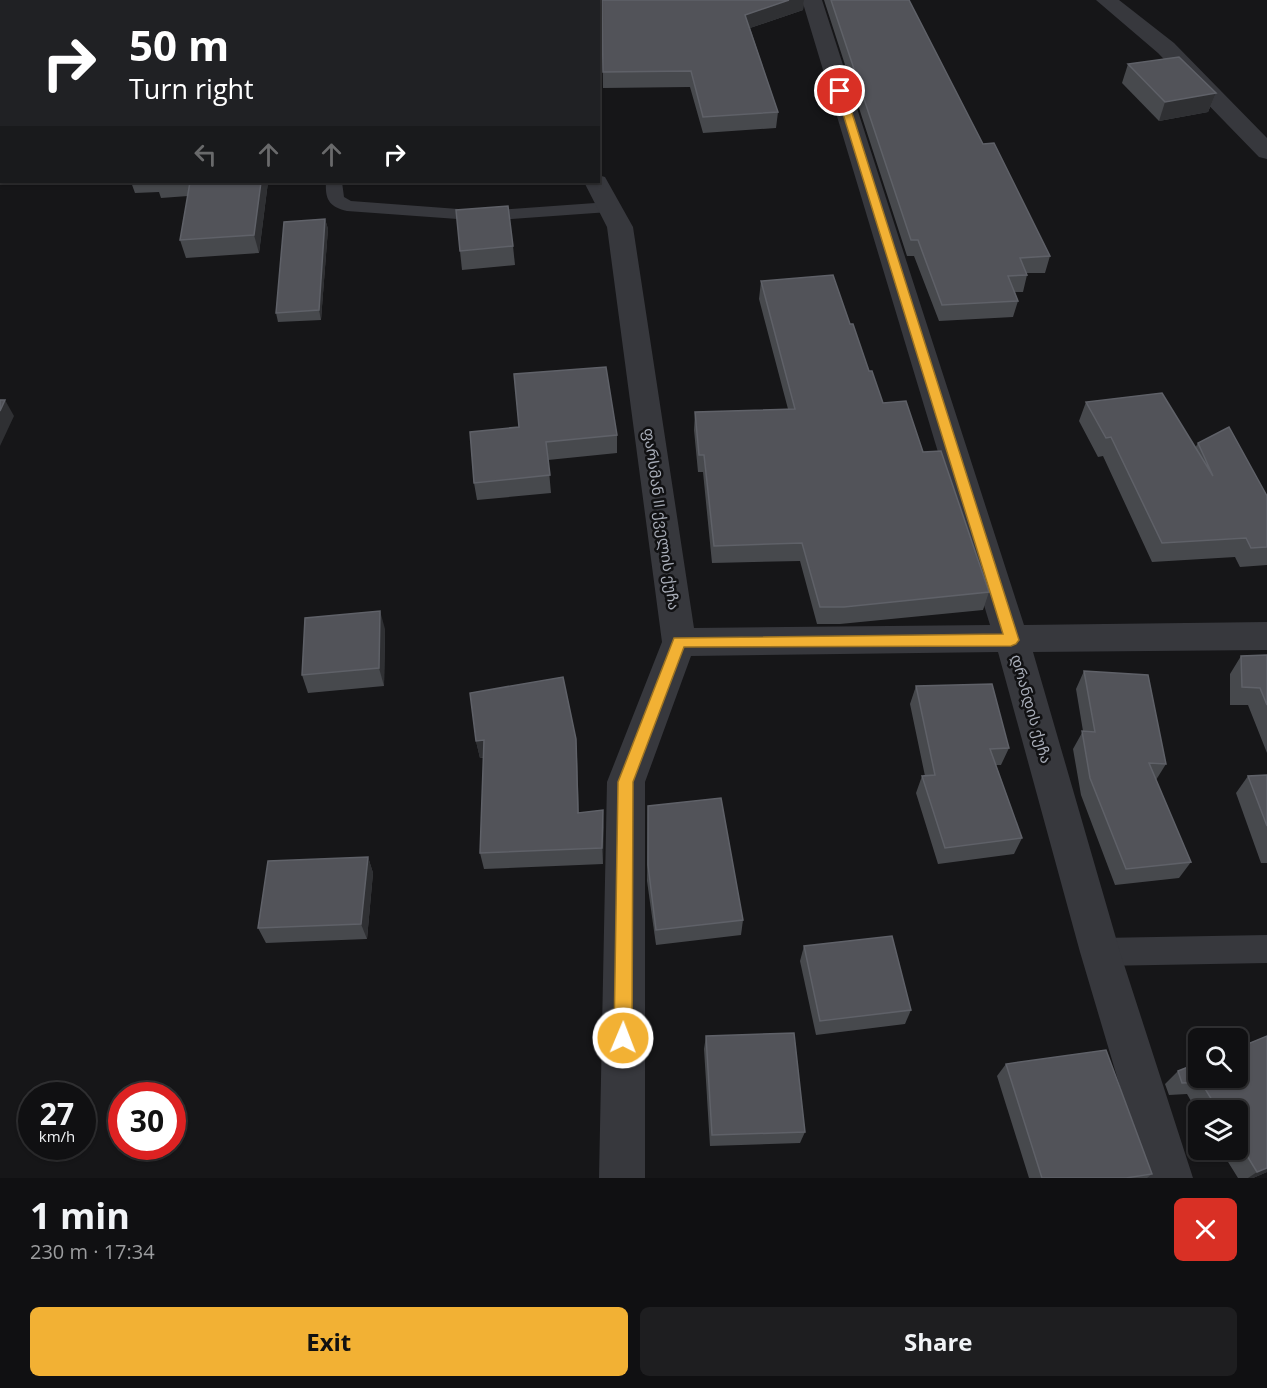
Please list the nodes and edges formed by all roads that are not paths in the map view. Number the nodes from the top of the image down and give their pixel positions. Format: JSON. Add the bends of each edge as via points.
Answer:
{"nodes":[{"id":1,"x":812,"y":0,"type":"edge"},
{"id":2,"x":1106,"y":0,"type":"edge"},
{"id":3,"x":1267,"y":152,"type":"edge"},
{"id":4,"x":334,"y":183,"type":"edge"},
{"id":5,"x":602,"y":194,"type":"edge"},
{"id":6,"x":1267,"y":636,"type":"edge"},
{"id":7,"x":1011,"y":640,"type":"junction"},
{"id":8,"x":679,"y":642,"type":"junction"},
{"id":9,"x":1267,"y":949,"type":"edge"},
{"id":10,"x":1100,"y":952,"type":"junction"},
{"id":11,"x":622,"y":1178,"type":"edge"},
{"id":12,"x":1170,"y":1178,"type":"edge"}],
"edges":[{"from":1,"to":7,"type":"street","name":"დრანდის ქუჩა"},
{"from":2,"to":3,"type":"street","via":[[1166,48]]},
{"from":4,"to":5,"type":"lane","via":[[336,199],[347,206],[485,216]]},
{"from":5,"to":8,"type":"street","name":"ფარსმან II ქველის ქუჩა","via":[[620,227]]},
{"from":6,"to":7,"type":"street"},
{"from":7,"to":8,"type":"street"},
{"from":7,"to":10,"type":"street","name":"დრანდის ქუჩა"},
{"from":8,"to":11,"type":"street","name":"ფარსმან II ქველის ქუჩა","via":[[626,782]]},
{"from":9,"to":10,"type":"lane"},
{"from":10,"to":12,"type":"street","name":"დრანდის ქუჩა"}]}
